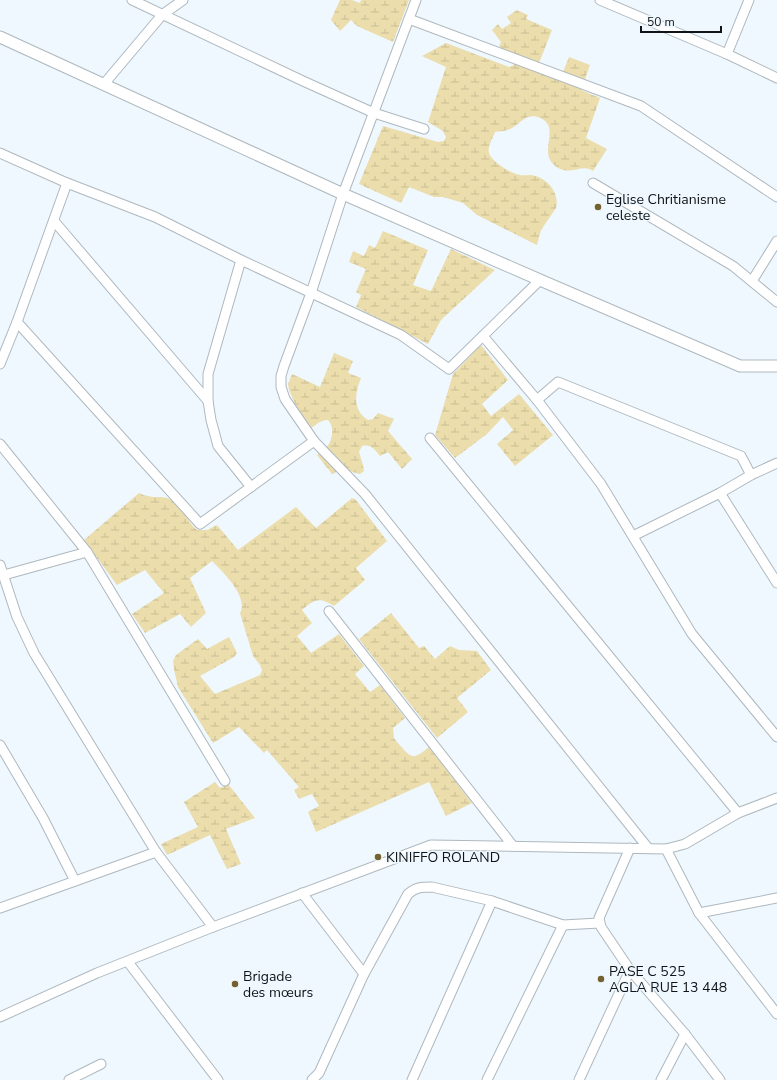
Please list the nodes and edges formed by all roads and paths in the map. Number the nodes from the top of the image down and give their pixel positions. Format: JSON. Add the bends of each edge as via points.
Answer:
{"nodes":[{"id":1,"x":132,"y":0,"type":"edge"},
{"id":2,"x":183,"y":0,"type":"edge"},
{"id":3,"x":416,"y":0,"type":"edge"},
{"id":4,"x":600,"y":0,"type":"edge"},
{"id":5,"x":749,"y":0,"type":"edge"},
{"id":6,"x":162,"y":15,"type":"junction"},
{"id":7,"x":409,"y":18,"type":"junction"},
{"id":8,"x":0,"y":37,"type":"edge"},
{"id":9,"x":727,"y":54,"type":"junction"},
{"id":10,"x":777,"y":78,"type":"edge"},
{"id":11,"x":104,"y":84,"type":"junction"},
{"id":12,"x":374,"y":113,"type":"junction"},
{"id":13,"x":424,"y":129,"type":"dead end"},
{"id":14,"x":1,"y":155,"type":"edge"},
{"id":15,"x":67,"y":183,"type":"junction"},
{"id":16,"x":593,"y":184,"type":"dead end"},
{"id":17,"x":343,"y":194,"type":"junction"},
{"id":18,"x":777,"y":197,"type":"edge"},
{"id":19,"x":54,"y":221,"type":"junction"},
{"id":20,"x":777,"y":241,"type":"edge"},
{"id":21,"x":241,"y":260,"type":"junction"},
{"id":22,"x":540,"y":280,"type":"junction"},
{"id":23,"x":752,"y":281,"type":"junction"},
{"id":24,"x":311,"y":293,"type":"junction"},
{"id":25,"x":777,"y":302,"type":"edge"},
{"id":26,"x":17,"y":322,"type":"junction"},
{"id":27,"x":482,"y":336,"type":"junction"},
{"id":28,"x":0,"y":364,"type":"edge"},
{"id":29,"x":777,"y":366,"type":"edge"},
{"id":30,"x":537,"y":400,"type":"junction"},
{"id":31,"x":208,"y":401,"type":"junction"},
{"id":32,"x":430,"y":438,"type":"dead end"},
{"id":33,"x":314,"y":440,"type":"junction"},
{"id":34,"x":0,"y":444,"type":"edge"},
{"id":35,"x":777,"y":463,"type":"edge"},
{"id":36,"x":751,"y":475,"type":"junction"},
{"id":37,"x":251,"y":487,"type":"junction"},
{"id":38,"x":720,"y":493,"type":"junction"},
{"id":39,"x":633,"y":536,"type":"junction"},
{"id":40,"x":87,"y":552,"type":"junction"},
{"id":41,"x":777,"y":564,"type":"edge"},
{"id":42,"x":0,"y":565,"type":"edge"},
{"id":43,"x":768,"y":569,"type":"junction"},
{"id":44,"x":4,"y":575,"type":"junction"},
{"id":45,"x":777,"y":582,"type":"edge"},
{"id":46,"x":329,"y":611,"type":"dead end"},
{"id":47,"x":777,"y":737,"type":"edge"},
{"id":48,"x":0,"y":745,"type":"edge"},
{"id":49,"x":225,"y":781,"type":"dead end"},
{"id":50,"x":777,"y":798,"type":"edge"},
{"id":51,"x":738,"y":813,"type":"junction"},
{"id":52,"x":513,"y":846,"type":"junction"},
{"id":53,"x":630,"y":848,"type":"junction"},
{"id":54,"x":648,"y":848,"type":"junction"},
{"id":55,"x":666,"y":849,"type":"junction"},
{"id":56,"x":156,"y":852,"type":"junction"},
{"id":57,"x":75,"y":881,"type":"junction"},
{"id":58,"x":302,"y":893,"type":"junction"},
{"id":59,"x":777,"y":898,"type":"edge"},
{"id":60,"x":492,"y":901,"type":"junction"},
{"id":61,"x":0,"y":908,"type":"edge"},
{"id":62,"x":699,"y":913,"type":"junction"},
{"id":63,"x":599,"y":922,"type":"junction"},
{"id":64,"x":562,"y":924,"type":"junction"},
{"id":65,"x":213,"y":927,"type":"junction"},
{"id":66,"x":128,"y":962,"type":"junction"},
{"id":67,"x":630,"y":970,"type":"junction"},
{"id":68,"x":364,"y":974,"type":"junction"},
{"id":69,"x":777,"y":1014,"type":"edge"},
{"id":70,"x":0,"y":1017,"type":"edge"},
{"id":71,"x":685,"y":1034,"type":"junction"},
{"id":72,"x":101,"y":1064,"type":"dead end"},
{"id":73,"x":322,"y":1077,"type":"edge"},
{"id":74,"x":69,"y":1080,"type":"edge"},
{"id":75,"x":218,"y":1080,"type":"edge"},
{"id":76,"x":312,"y":1080,"type":"edge"},
{"id":77,"x":412,"y":1080,"type":"edge"},
{"id":78,"x":487,"y":1080,"type":"edge"},
{"id":79,"x":579,"y":1080,"type":"edge"},
{"id":80,"x":661,"y":1080,"type":"edge"},
{"id":81,"x":720,"y":1080,"type":"edge"}],
"edges":[{"from":1,"to":6,"type":"street"},
{"from":2,"to":6,"type":"street"},
{"from":3,"to":7,"type":"street"},
{"from":4,"to":9,"type":"street"},
{"from":5,"to":9,"type":"street"},
{"from":6,"to":11,"type":"street"},
{"from":6,"to":12,"type":"street"},
{"from":7,"to":12,"type":"street"},
{"from":7,"to":18,"type":"street","via":[[641,106]]},
{"from":8,"to":11,"type":"street"},
{"from":9,"to":10,"type":"street"},
{"from":11,"to":17,"type":"street"},
{"from":12,"to":13,"type":"street"},
{"from":12,"to":17,"type":"street"},
{"from":14,"to":15,"type":"street"},
{"from":15,"to":19,"type":"street"},
{"from":15,"to":21,"type":"street","via":[[155,217]]},
{"from":16,"to":23,"type":"street","via":[[733,266]]},
{"from":17,"to":22,"type":"street"},
{"from":17,"to":24,"type":"street"},
{"from":19,"to":26,"type":"street"},
{"from":19,"to":31,"type":"street"},
{"from":20,"to":23,"type":"street"},
{"from":21,"to":24,"type":"street"},
{"from":21,"to":31,"type":"street","via":[[208,374]]},
{"from":22,"to":27,"type":"street"},
{"from":22,"to":29,"type":"street","via":[[740,366]]},
{"from":23,"to":25,"type":"street"},
{"from":24,"to":27,"type":"street","via":[[401,335],[449,369]]},
{"from":24,"to":33,"type":"street","via":[[284,366],[281,387],[285,399]]},
{"from":26,"to":28,"type":"street"},
{"from":26,"to":37,"type":"street","via":[[200,524]]},
{"from":27,"to":30,"type":"street"},
{"from":30,"to":36,"type":"street","via":[[558,382],[741,456]]},
{"from":30,"to":39,"type":"street","via":[[601,484]]},
{"from":31,"to":37,"type":"street","via":[[218,446]]},
{"from":32,"to":51,"type":"street"},
{"from":33,"to":37,"type":"street"},
{"from":33,"to":54,"type":"street","via":[[365,494]]},
{"from":34,"to":40,"type":"street"},
{"from":35,"to":36,"type":"street"},
{"from":36,"to":38,"type":"street"},
{"from":38,"to":39,"type":"street"},
{"from":38,"to":43,"type":"street"},
{"from":39,"to":47,"type":"street","via":[[692,634]]},
{"from":40,"to":44,"type":"street"},
{"from":40,"to":49,"type":"street"},
{"from":41,"to":43,"type":"street"},
{"from":42,"to":44,"type":"street"},
{"from":43,"to":45,"type":"street"},
{"from":44,"to":56,"type":"street","via":[[17,617],[34,653]]},
{"from":46,"to":52,"type":"street"},
{"from":48,"to":57,"type":"street","via":[[43,818]]},
{"from":50,"to":51,"type":"street"},
{"from":51,"to":55,"type":"street","via":[[685,844]]},
{"from":52,"to":53,"type":"street"},
{"from":52,"to":58,"type":"street","via":[[431,845]]},
{"from":53,"to":54,"type":"street"},
{"from":53,"to":63,"type":"street"},
{"from":54,"to":55,"type":"street"},
{"from":55,"to":62,"type":"street"},
{"from":56,"to":57,"type":"street"},
{"from":56,"to":65,"type":"street"},
{"from":57,"to":61,"type":"street"},
{"from":58,"to":65,"type":"street"},
{"from":58,"to":68,"type":"street"},
{"from":59,"to":62,"type":"street"},
{"from":60,"to":64,"type":"street"},
{"from":60,"to":68,"type":"street","via":[[432,887],[414,888],[408,894]]},
{"from":60,"to":77,"type":"street"},
{"from":62,"to":69,"type":"street"},
{"from":63,"to":64,"type":"street"},
{"from":63,"to":67,"type":"street"},
{"from":64,"to":78,"type":"street"},
{"from":65,"to":66,"type":"street"},
{"from":66,"to":70,"type":"street"},
{"from":66,"to":75,"type":"street"},
{"from":67,"to":71,"type":"street"},
{"from":67,"to":79,"type":"street"},
{"from":68,"to":73,"type":"street"},
{"from":71,"to":80,"type":"street"},
{"from":71,"to":81,"type":"street"},
{"from":72,"to":74,"type":"street"},
{"from":73,"to":76,"type":"street"}]}
